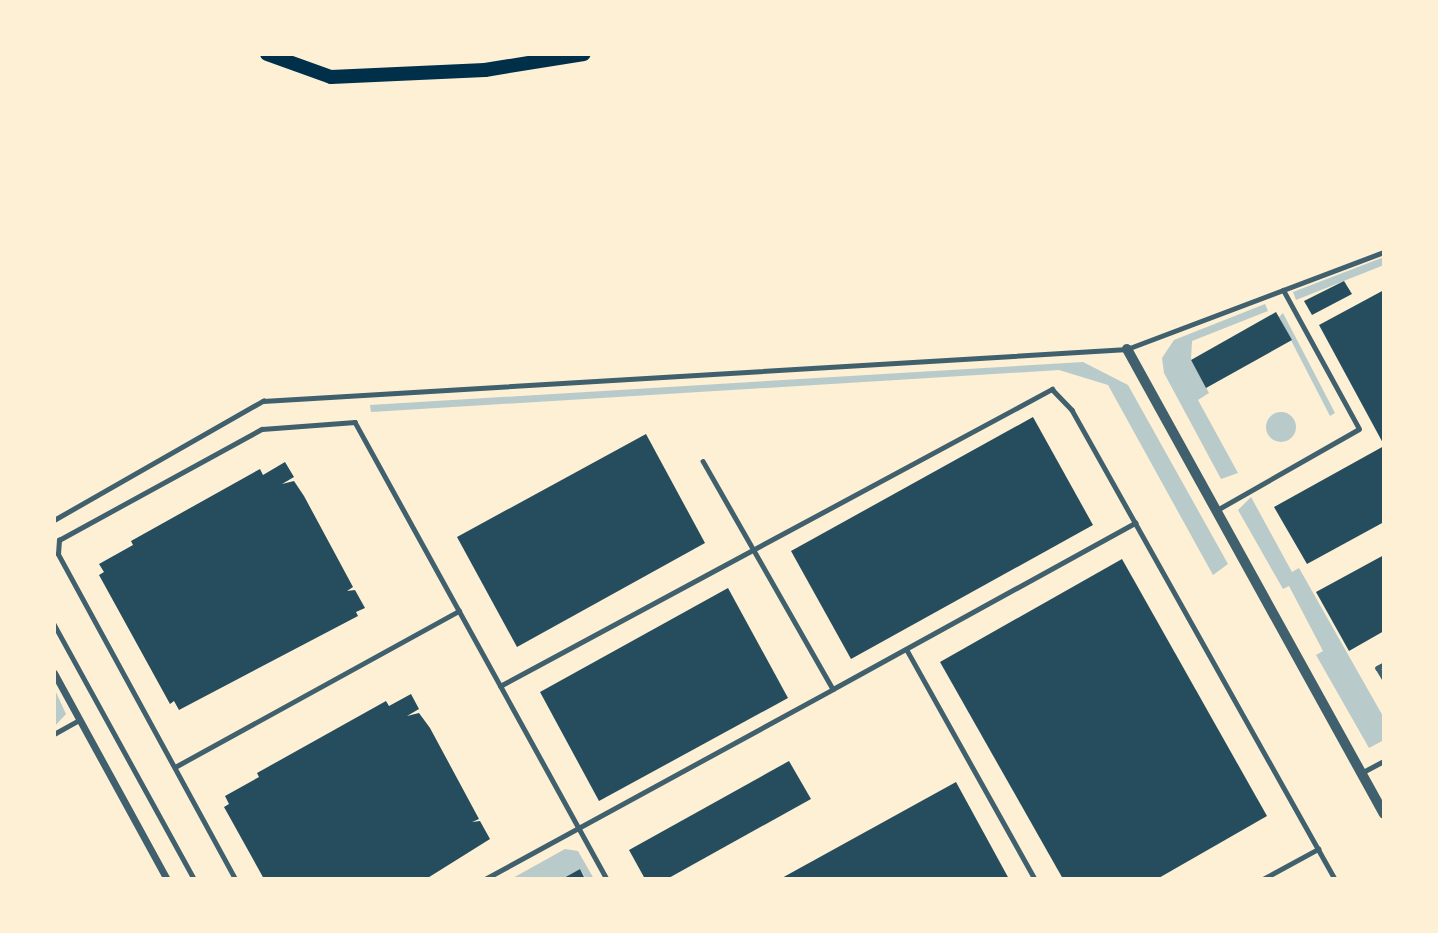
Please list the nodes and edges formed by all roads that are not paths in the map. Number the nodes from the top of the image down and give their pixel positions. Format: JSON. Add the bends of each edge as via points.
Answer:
{"nodes":[{"id":1,"x":267,"y":54,"type":"edge"},
{"id":2,"x":584,"y":54,"type":"edge"},
{"id":3,"x":1384,"y":252,"type":"edge"},
{"id":4,"x":1283,"y":290,"type":"junction"},
{"id":5,"x":1127,"y":349,"type":"junction"},
{"id":6,"x":703,"y":461,"type":"dead end"},
{"id":7,"x":1216,"y":510,"type":"junction"},
{"id":8,"x":54,"y":520,"type":"edge"},
{"id":9,"x":1135,"y":523,"type":"junction"},
{"id":10,"x":753,"y":550,"type":"junction"},
{"id":11,"x":459,"y":611,"type":"junction"},
{"id":12,"x":54,"y":624,"type":"edge"},
{"id":13,"x":907,"y":650,"type":"junction"},
{"id":14,"x":1384,"y":665,"type":"edge"},
{"id":15,"x":54,"y":673,"type":"edge"},
{"id":16,"x":1384,"y":678,"type":"edge"},
{"id":17,"x":500,"y":686,"type":"junction"},
{"id":18,"x":833,"y":689,"type":"junction"},
{"id":19,"x":79,"y":720,"type":"junction"},
{"id":20,"x":54,"y":734,"type":"edge"},
{"id":21,"x":1384,"y":761,"type":"edge"},
{"id":22,"x":175,"y":767,"type":"junction"},
{"id":23,"x":1361,"y":773,"type":"junction"},
{"id":24,"x":1384,"y":814,"type":"edge"},
{"id":25,"x":580,"y":828,"type":"junction"},
{"id":26,"x":1318,"y":849,"type":"junction"},
{"id":27,"x":167,"y":879,"type":"edge"},
{"id":28,"x":194,"y":879,"type":"edge"},
{"id":29,"x":235,"y":879,"type":"edge"},
{"id":30,"x":485,"y":879,"type":"edge"},
{"id":31,"x":607,"y":879,"type":"edge"},
{"id":32,"x":1035,"y":879,"type":"edge"},
{"id":33,"x":1263,"y":879,"type":"edge"},
{"id":34,"x":1335,"y":879,"type":"edge"}],
"edges":[{"from":1,"to":2,"type":"highway","via":[[331,77],[485,70]]},
{"from":3,"to":4,"type":"lane"},
{"from":4,"to":5,"type":"lane"},
{"from":4,"to":7,"type":"lane","via":[[1359,429]]},
{"from":5,"to":7,"type":"street"},
{"from":5,"to":8,"type":"lane","via":[[263,401]]},
{"from":6,"to":10,"type":"lane"},
{"from":7,"to":23,"type":"street"},
{"from":9,"to":10,"type":"lane","via":[[1072,410],[1052,389]]},
{"from":9,"to":13,"type":"lane"},
{"from":9,"to":26,"type":"lane"},
{"from":10,"to":17,"type":"lane"},
{"from":10,"to":18,"type":"lane"},
{"from":11,"to":17,"type":"lane"},
{"from":11,"to":22,"type":"lane"},
{"from":11,"to":22,"type":"lane","via":[[355,422],[262,429],[59,540],[58,554]]},
{"from":12,"to":28,"type":"lane"},
{"from":13,"to":18,"type":"lane"},
{"from":13,"to":32,"type":"lane"},
{"from":14,"to":16,"type":"lane","via":[[1378,668]]},
{"from":15,"to":19,"type":"street"},
{"from":17,"to":25,"type":"lane"},
{"from":18,"to":25,"type":"lane"},
{"from":19,"to":20,"type":"lane"},
{"from":19,"to":27,"type":"street"},
{"from":21,"to":23,"type":"lane"},
{"from":22,"to":29,"type":"lane"},
{"from":23,"to":24,"type":"street"},
{"from":25,"to":30,"type":"lane"},
{"from":25,"to":31,"type":"lane"},
{"from":26,"to":33,"type":"lane"},
{"from":26,"to":34,"type":"lane"}]}
